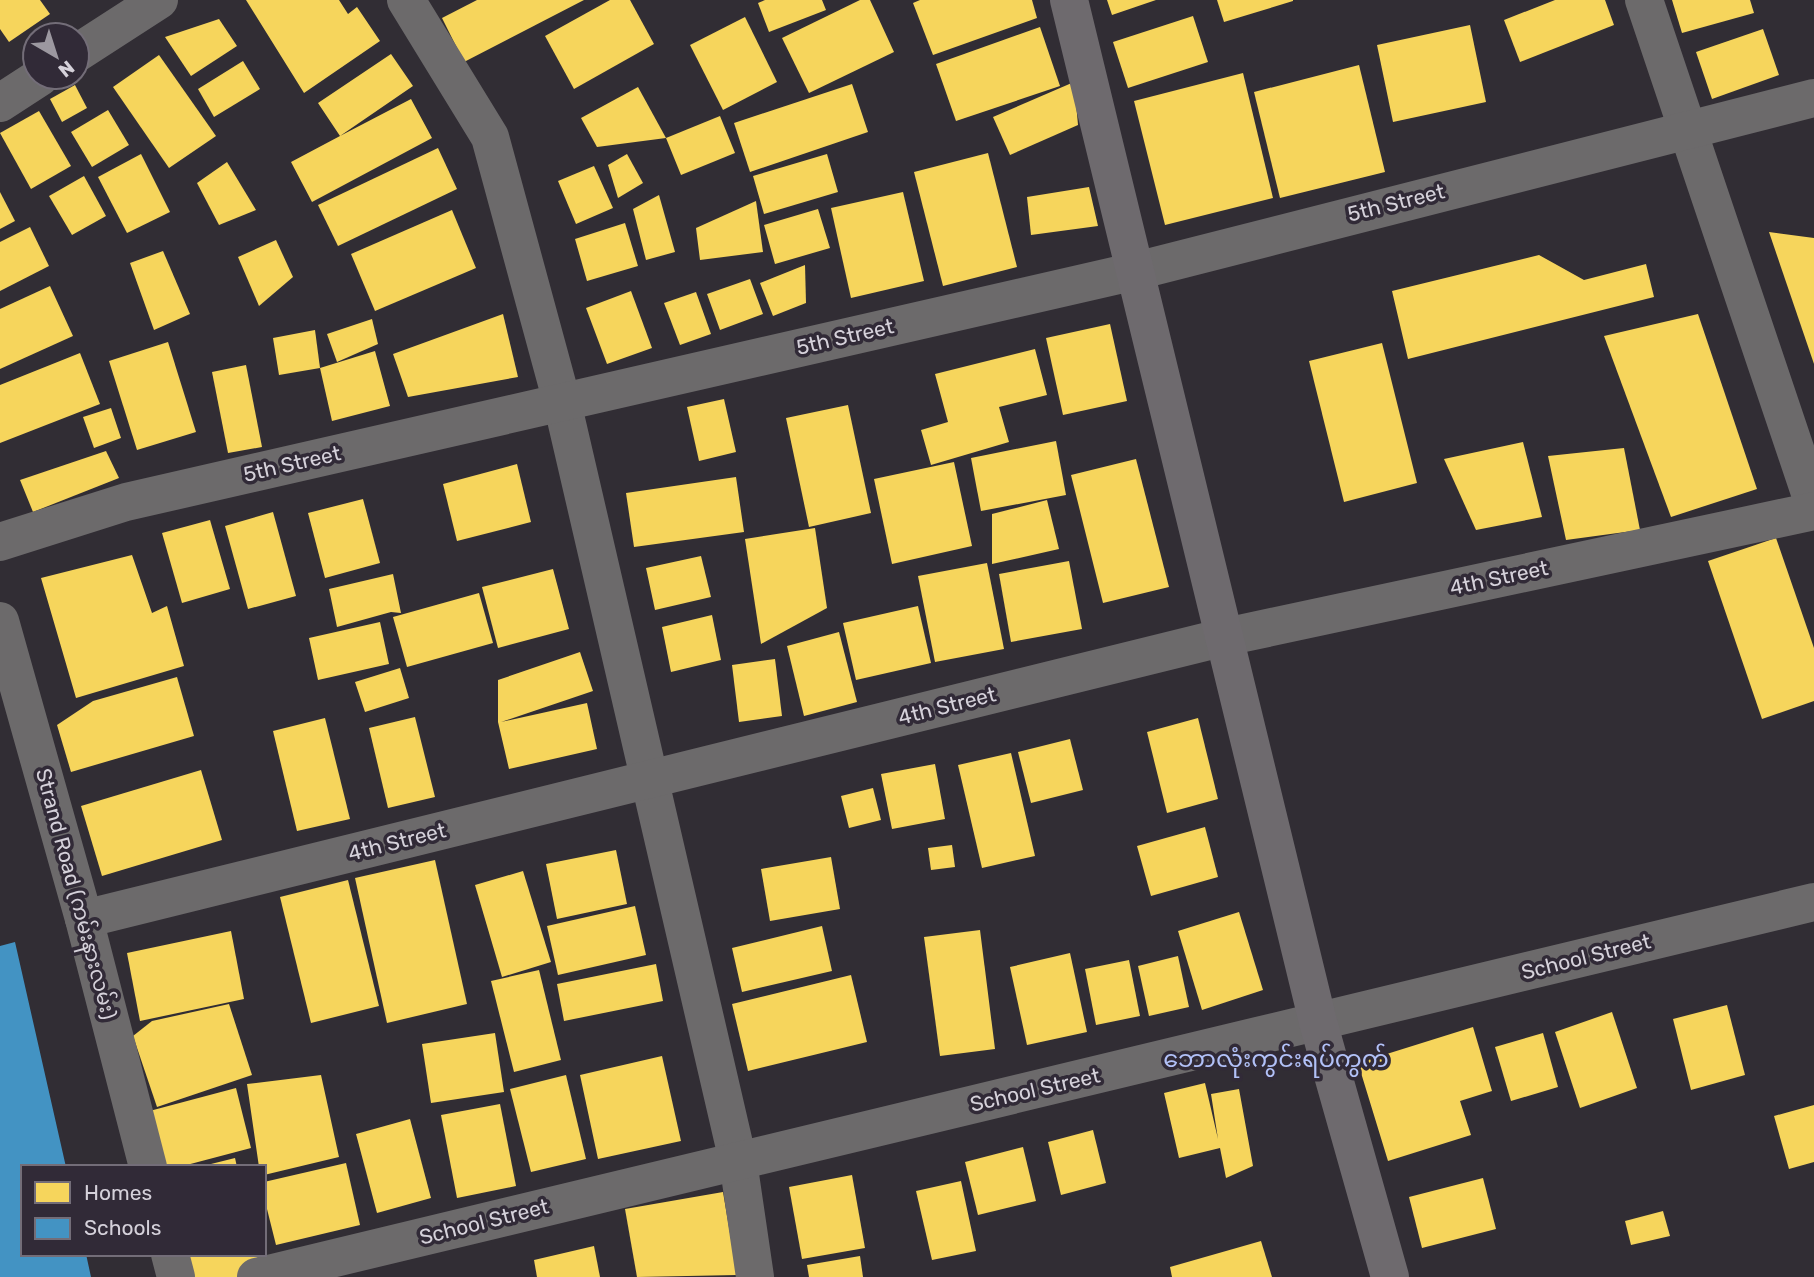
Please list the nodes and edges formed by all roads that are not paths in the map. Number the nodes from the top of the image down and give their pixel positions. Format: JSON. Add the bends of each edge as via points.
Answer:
{"nodes":[{"id":1,"x":159,"y":0,"type":"edge"},
{"id":2,"x":406,"y":0,"type":"edge"},
{"id":3,"x":1069,"y":0,"type":"edge"},
{"id":4,"x":1644,"y":0,"type":"edge"},
{"id":5,"x":91,"y":44,"type":"edge"},
{"id":6,"x":21,"y":89,"type":"edge"},
{"id":7,"x":1814,"y":98,"type":"edge"},
{"id":8,"x":0,"y":103,"type":"edge"},
{"id":9,"x":1689,"y":128,"type":"junction"},
{"id":10,"x":1136,"y":271,"type":"junction"},
{"id":11,"x":562,"y":402,"type":"junction"},
{"id":12,"x":1814,"y":505,"type":"edge"},
{"id":13,"x":1814,"y":511,"type":"edge"},
{"id":14,"x":0,"y":542,"type":"edge"},
{"id":15,"x":0,"y":621,"type":"edge"},
{"id":16,"x":1225,"y":637,"type":"junction"},
{"id":17,"x":649,"y":779,"type":"junction"},
{"id":18,"x":1814,"y":902,"type":"edge"},
{"id":19,"x":84,"y":919,"type":"junction"},
{"id":20,"x":1318,"y":1022,"type":"junction"},
{"id":21,"x":738,"y":1161,"type":"junction"},
{"id":22,"x":147,"y":1165,"type":"edge"},
{"id":23,"x":171,"y":1256,"type":"edge"},
{"id":24,"x":176,"y":1277,"type":"edge"},
{"id":25,"x":256,"y":1277,"type":"edge"},
{"id":26,"x":755,"y":1277,"type":"edge"},
{"id":27,"x":1390,"y":1277,"type":"edge"}],
"edges":[{"from":1,"to":5,"type":"street"},
{"from":2,"to":11,"type":"street","via":[[490,137]]},
{"from":3,"to":10,"type":"main road"},
{"from":4,"to":9,"type":"street"},
{"from":6,"to":8,"type":"street"},
{"from":7,"to":9,"type":"street","name":"5th Street"},
{"from":9,"to":10,"type":"street","name":"5th Street"},
{"from":9,"to":12,"type":"street"},
{"from":10,"to":11,"type":"street","name":"5th Street"},
{"from":10,"to":16,"type":"main road"},
{"from":11,"to":14,"type":"street","name":"5th Street","via":[[125,502]]},
{"from":11,"to":17,"type":"street"},
{"from":13,"to":16,"type":"street","name":"4th Street"},
{"from":15,"to":19,"type":"street","name":"Strand Road (ကမ်းနားလမ်း)"},
{"from":16,"to":17,"type":"street","name":"4th Street"},
{"from":16,"to":20,"type":"main road"},
{"from":17,"to":19,"type":"street","name":"4th Street"},
{"from":17,"to":21,"type":"street"},
{"from":18,"to":20,"type":"street","name":"School Street"},
{"from":19,"to":22,"type":"street","name":"Strand Road (ကမ်းနားလမ်း)"},
{"from":20,"to":21,"type":"street","name":"School Street"},
{"from":20,"to":27,"type":"main road"},
{"from":21,"to":25,"type":"street","name":"School Street"},
{"from":21,"to":26,"type":"street"},
{"from":23,"to":24,"type":"street"}]}
